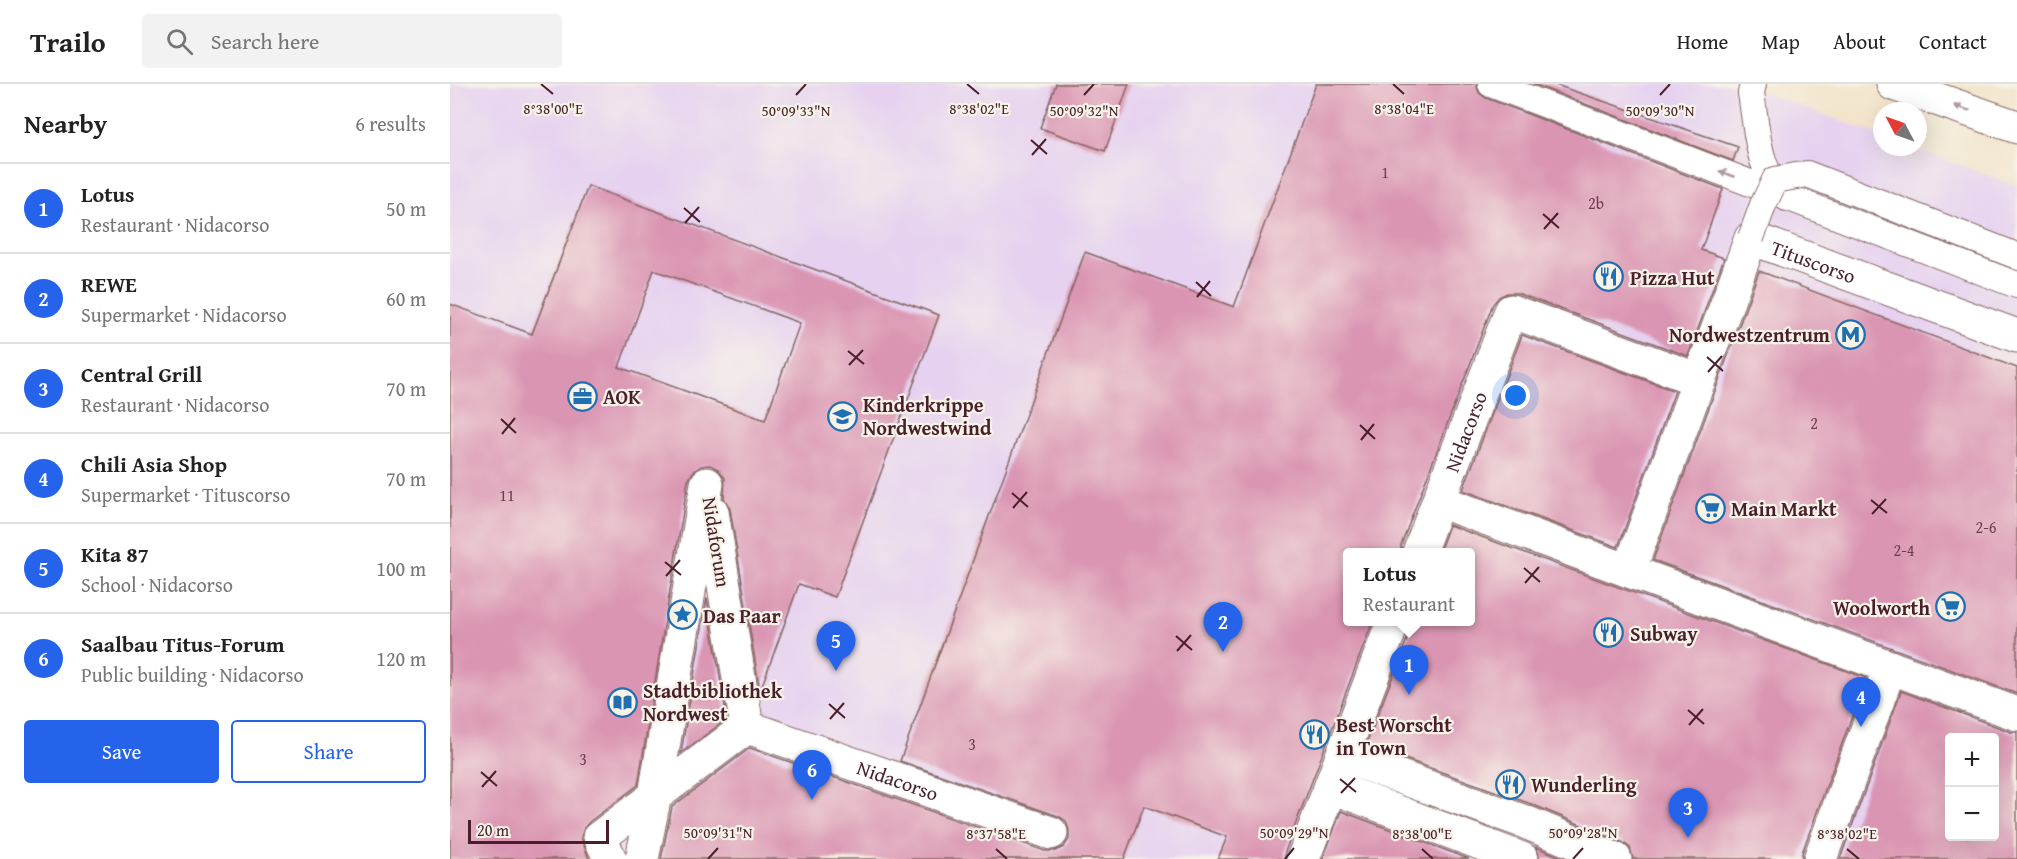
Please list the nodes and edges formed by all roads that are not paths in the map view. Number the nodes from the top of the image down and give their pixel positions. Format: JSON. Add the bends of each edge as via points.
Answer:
{"nodes":[{"id":1,"x":1491,"y":84,"type":"edge"},
{"id":2,"x":1753,"y":84,"type":"edge"},
{"id":3,"x":1893,"y":84,"type":"edge"},
{"id":4,"x":2017,"y":127,"type":"edge"},
{"id":5,"x":1751,"y":238,"type":"junction"},
{"id":6,"x":2017,"y":256,"type":"edge"},
{"id":7,"x":2011,"y":285,"type":"edge"},
{"id":8,"x":2017,"y":336,"type":"edge"},
{"id":9,"x":1699,"y":380,"type":"junction"},
{"id":10,"x":1443,"y":496,"type":"junction"},
{"id":11,"x":1423,"y":548,"type":"edge"},
{"id":12,"x":1629,"y":571,"type":"junction"},
{"id":13,"x":1391,"y":626,"type":"edge"},
{"id":14,"x":1396,"y":626,"type":"edge"},
{"id":15,"x":1890,"y":667,"type":"junction"},
{"id":16,"x":2016,"y":711,"type":"edge"},
{"id":17,"x":747,"y":727,"type":"junction"},
{"id":18,"x":1342,"y":756,"type":"junction"},
{"id":19,"x":1337,"y":789,"type":"junction"},
{"id":20,"x":655,"y":795,"type":"junction"},
{"id":21,"x":1525,"y":822,"type":"junction"},
{"id":22,"x":1051,"y":833,"type":"dead end"},
{"id":23,"x":1461,"y":848,"type":"edge"},
{"id":24,"x":610,"y":859,"type":"edge"},
{"id":25,"x":642,"y":859,"type":"edge"},
{"id":26,"x":1303,"y":859,"type":"edge"},
{"id":27,"x":1311,"y":859,"type":"edge"},
{"id":28,"x":1511,"y":859,"type":"edge"},
{"id":29,"x":1522,"y":859,"type":"edge"},
{"id":30,"x":1616,"y":859,"type":"edge"},
{"id":31,"x":1820,"y":859,"type":"edge"}],
"edges":[{"from":7,"to":1,"type":"lane","one_way":true},
{"from":2,"to":7,"type":"lane","via":[[1751,93],[1768,175],[1784,196],[1808,215]]},
{"from":4,"to":3,"type":"street","one_way":true},
{"from":5,"to":6,"type":"lane","bridge":true,"via":[[1775,180],[1807,174]]},
{"from":5,"to":8,"type":"street","name":"Tituscorso"},
{"from":5,"to":9,"type":"street","name":"Tituscorso"},
{"from":9,"to":10,"type":"street","name":"Nidacorso","via":[[1511,310]]},
{"from":9,"to":12,"type":"street","name":"Tituscorso"},
{"from":10,"to":11,"type":"street","name":"Nidacorso"},
{"from":10,"to":12,"type":"street"},
{"from":10,"to":16,"type":"street"},
{"from":12,"to":15,"type":"street"},
{"from":13,"to":18,"type":"street"},
{"from":14,"to":19,"type":"street"},
{"from":15,"to":16,"type":"street"},
{"from":15,"to":31,"type":"street"},
{"from":17,"to":20,"type":"street"},
{"from":17,"to":20,"type":"street","name":"Nidaforum","via":[[707,484]]},
{"from":17,"to":22,"type":"street","name":"Nidacorso"},
{"from":18,"to":21,"type":"street"},
{"from":18,"to":26,"type":"street"},
{"from":19,"to":23,"type":"street"},
{"from":19,"to":27,"type":"street"},
{"from":20,"to":24,"type":"street","via":[[600,837]]},
{"from":20,"to":25,"type":"street","name":"Nidaforum"},
{"from":21,"to":28,"type":"street"},
{"from":21,"to":30,"type":"street"},
{"from":23,"to":29,"type":"street"}]}
